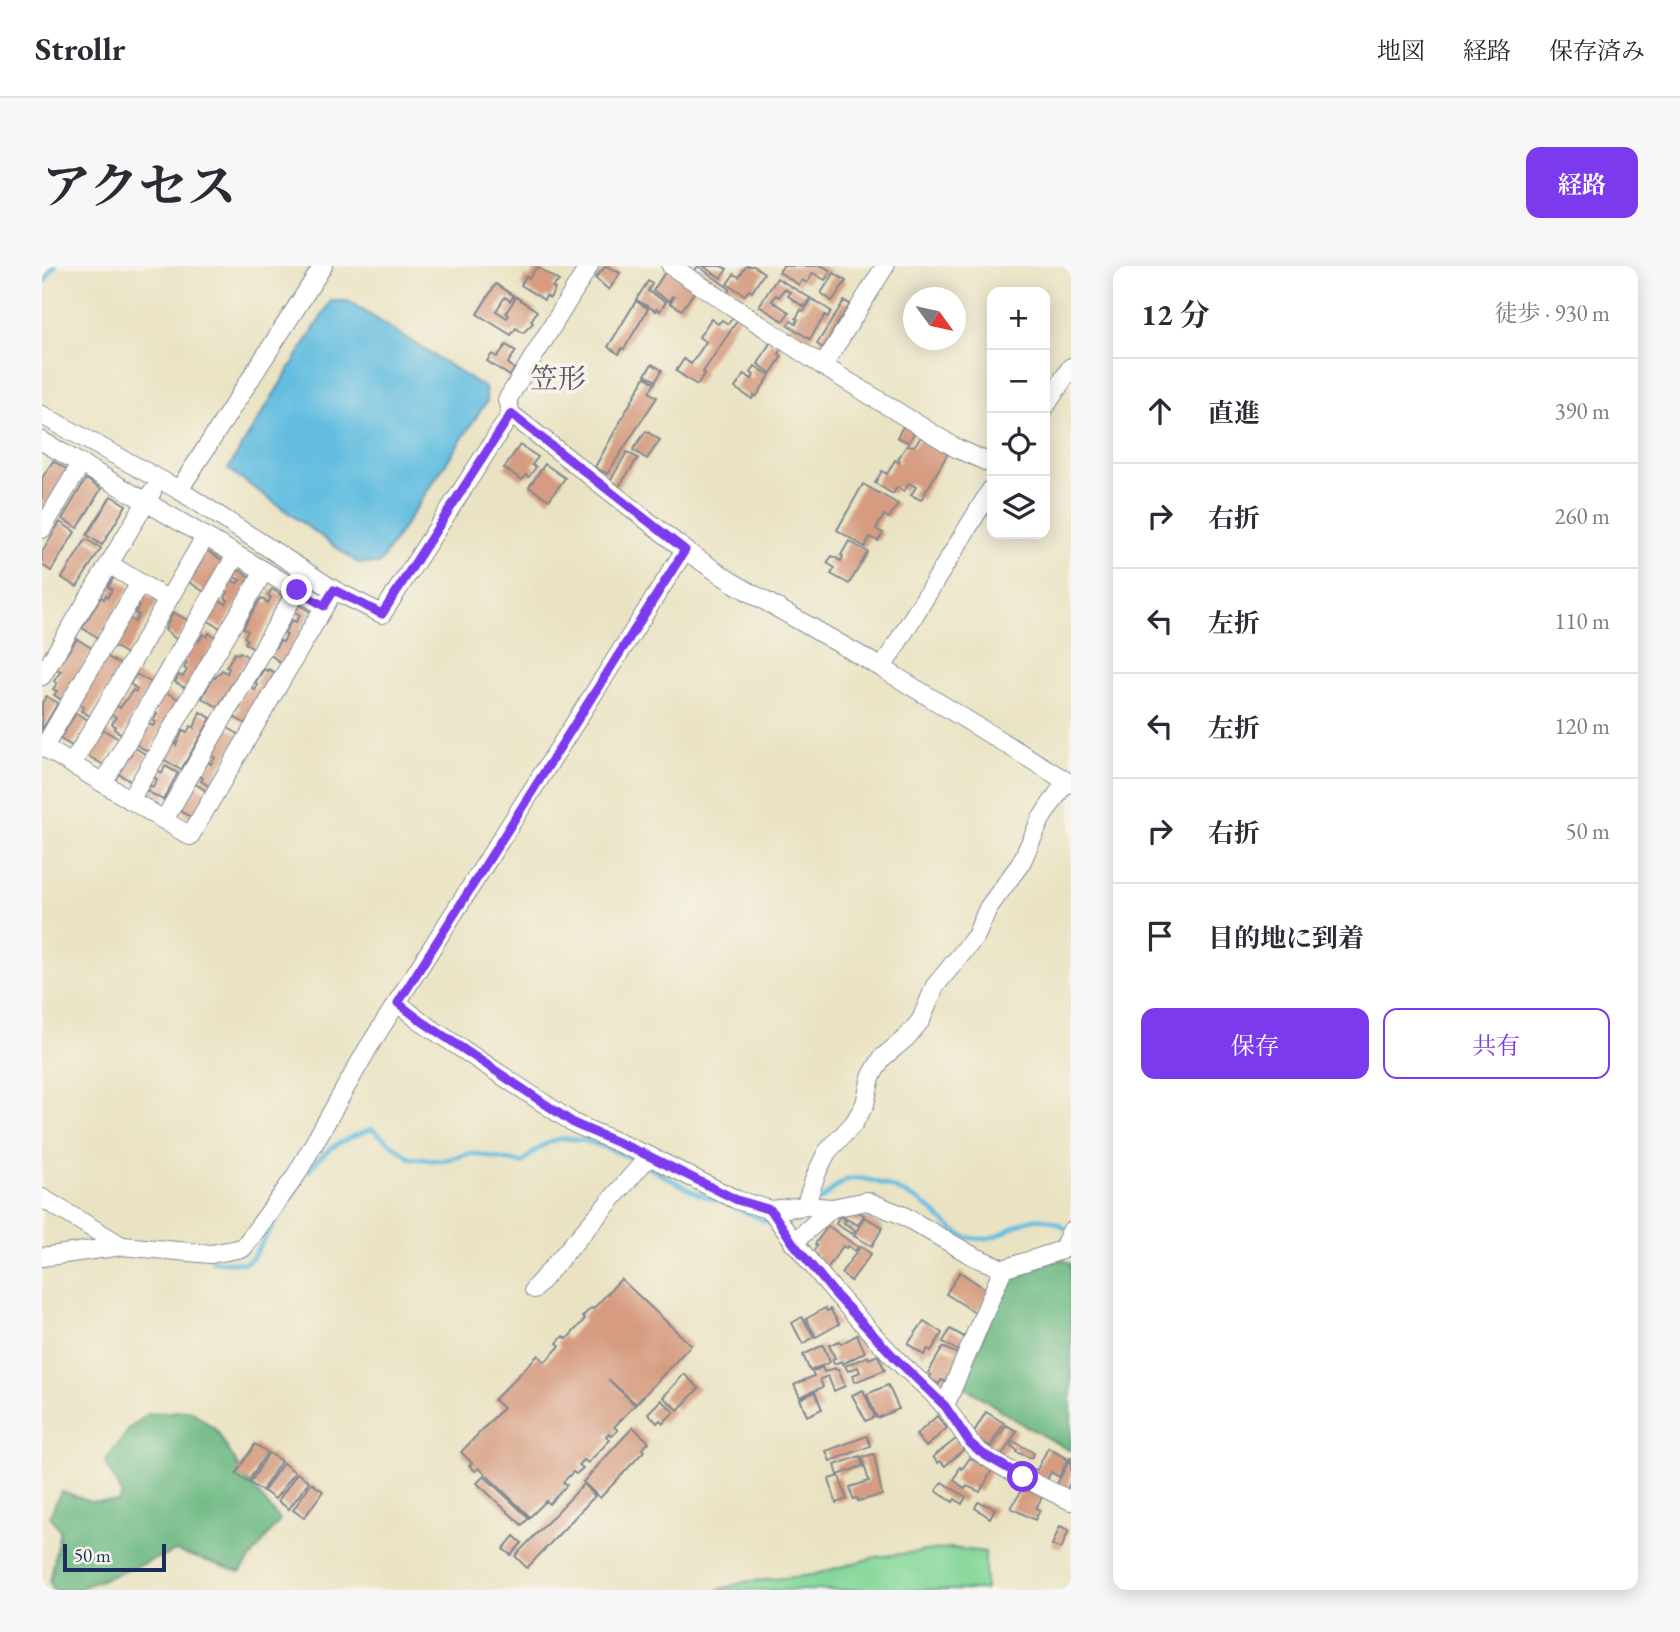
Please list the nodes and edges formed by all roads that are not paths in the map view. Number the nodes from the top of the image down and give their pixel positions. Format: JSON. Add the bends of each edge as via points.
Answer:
{"nodes":[{"id":1,"x":323,"y":266,"type":"edge"},
{"id":2,"x":589,"y":266,"type":"edge"},
{"id":3,"x":671,"y":266,"type":"edge"},
{"id":4,"x":885,"y":266,"type":"edge"},
{"id":5,"x":823,"y":366,"type":"junction"},
{"id":6,"x":1071,"y":367,"type":"edge"},
{"id":7,"x":1050,"y":399,"type":"edge"},
{"id":8,"x":511,"y":414,"type":"junction"},
{"id":9,"x":42,"y":415,"type":"edge"},
{"id":10,"x":42,"y":441,"type":"edge"},
{"id":11,"x":987,"y":462,"type":"edge"},
{"id":12,"x":81,"y":464,"type":"junction"},
{"id":13,"x":160,"y":481,"type":"junction"},
{"id":14,"x":179,"y":490,"type":"junction"},
{"id":15,"x":987,"y":496,"type":"edge"},
{"id":16,"x":146,"y":503,"type":"junction"},
{"id":17,"x":42,"y":530,"type":"edge"},
{"id":18,"x":205,"y":537,"type":"junction"},
{"id":19,"x":685,"y":550,"type":"junction"},
{"id":20,"x":236,"y":555,"type":"junction"},
{"id":21,"x":109,"y":564,"type":"junction"},
{"id":22,"x":264,"y":571,"type":"junction"},
{"id":23,"x":140,"y":583,"type":"junction"},
{"id":24,"x":297,"y":590,"type":"junction"},
{"id":25,"x":334,"y":590,"type":"junction"},
{"id":26,"x":168,"y":600,"type":"junction"},
{"id":27,"x":324,"y":606,"type":"junction"},
{"id":28,"x":882,"y":667,"type":"junction"},
{"id":29,"x":42,"y":676,"type":"edge"},
{"id":30,"x":43,"y":746,"type":"edge"},
{"id":31,"x":72,"y":764,"type":"junction"},
{"id":32,"x":1069,"y":782,"type":"edge"},
{"id":33,"x":103,"y":783,"type":"junction"},
{"id":34,"x":130,"y":800,"type":"junction"},
{"id":35,"x":164,"y":820,"type":"junction"},
{"id":36,"x":398,"y":1003,"type":"junction"},
{"id":37,"x":649,"y":1156,"type":"junction"},
{"id":38,"x":42,"y":1198,"type":"edge"},
{"id":39,"x":805,"y":1206,"type":"junction"},
{"id":40,"x":832,"y":1208,"type":"junction"},
{"id":41,"x":771,"y":1210,"type":"junction"},
{"id":42,"x":1071,"y":1231,"type":"edge"},
{"id":43,"x":793,"y":1243,"type":"junction"},
{"id":44,"x":122,"y":1246,"type":"junction"},
{"id":45,"x":1067,"y":1253,"type":"edge"},
{"id":46,"x":42,"y":1257,"type":"edge"},
{"id":47,"x":1003,"y":1269,"type":"junction"},
{"id":48,"x":534,"y":1289,"type":"dead end"},
{"id":49,"x":945,"y":1406,"type":"junction"},
{"id":50,"x":1071,"y":1501,"type":"edge"}],
"edges":[{"from":1,"to":14,"type":"street"},
{"from":2,"to":8,"type":"street","via":[[507,400]]},
{"from":3,"to":5,"type":"street"},
{"from":4,"to":5,"type":"street"},
{"from":5,"to":11,"type":"street"},
{"from":6,"to":7,"type":"street"},
{"from":8,"to":19,"type":"street"},
{"from":8,"to":25,"type":"street","via":[[382,614]]},
{"from":9,"to":13,"type":"street"},
{"from":10,"to":12,"type":"street"},
{"from":12,"to":16,"type":"street"},
{"from":12,"to":17,"type":"street"},
{"from":13,"to":14,"type":"street"},
{"from":13,"to":16,"type":"street"},
{"from":14,"to":25,"type":"street"},
{"from":15,"to":28,"type":"street"},
{"from":16,"to":18,"type":"street"},
{"from":16,"to":21,"type":"street"},
{"from":18,"to":20,"type":"street"},
{"from":18,"to":26,"type":"street"},
{"from":19,"to":28,"type":"street","via":[[732,582]]},
{"from":19,"to":36,"type":"street"},
{"from":20,"to":22,"type":"street"},
{"from":20,"to":33,"type":"street"},
{"from":21,"to":23,"type":"street"},
{"from":21,"to":29,"type":"street"},
{"from":22,"to":24,"type":"street"},
{"from":22,"to":34,"type":"street"},
{"from":23,"to":26,"type":"street"},
{"from":23,"to":30,"type":"street"},
{"from":24,"to":27,"type":"street"},
{"from":24,"to":35,"type":"street"},
{"from":25,"to":27,"type":"street"},
{"from":26,"to":31,"type":"street"},
{"from":27,"to":35,"type":"street","via":[[190,836]]},
{"from":28,"to":32,"type":"street"},
{"from":30,"to":31,"type":"street"},
{"from":31,"to":33,"type":"street"},
{"from":32,"to":39,"type":"street","via":[[1041,819],[1021,863],[988,908],[976,936],[935,986],[921,1020],[882,1058],[871,1077],[865,1104],[827,1152]]},
{"from":33,"to":34,"type":"street"},
{"from":34,"to":35,"type":"street"},
{"from":36,"to":37,"type":"street","via":[[575,1124]]},
{"from":36,"to":44,"type":"street","via":[[295,1177],[243,1248],[211,1254]]},
{"from":37,"to":41,"type":"street","via":[[737,1200]]},
{"from":37,"to":48,"type":"street"},
{"from":38,"to":44,"type":"street"},
{"from":39,"to":40,"type":"street"},
{"from":39,"to":41,"type":"street"},
{"from":40,"to":43,"type":"street"},
{"from":40,"to":47,"type":"street","via":[[867,1201]]},
{"from":41,"to":43,"type":"street"},
{"from":42,"to":45,"type":"street"},
{"from":43,"to":49,"type":"street","via":[[835,1294]]},
{"from":44,"to":46,"type":"street"},
{"from":45,"to":47,"type":"street"},
{"from":47,"to":49,"type":"street"},
{"from":49,"to":50,"type":"street","via":[[983,1454]]}]}
